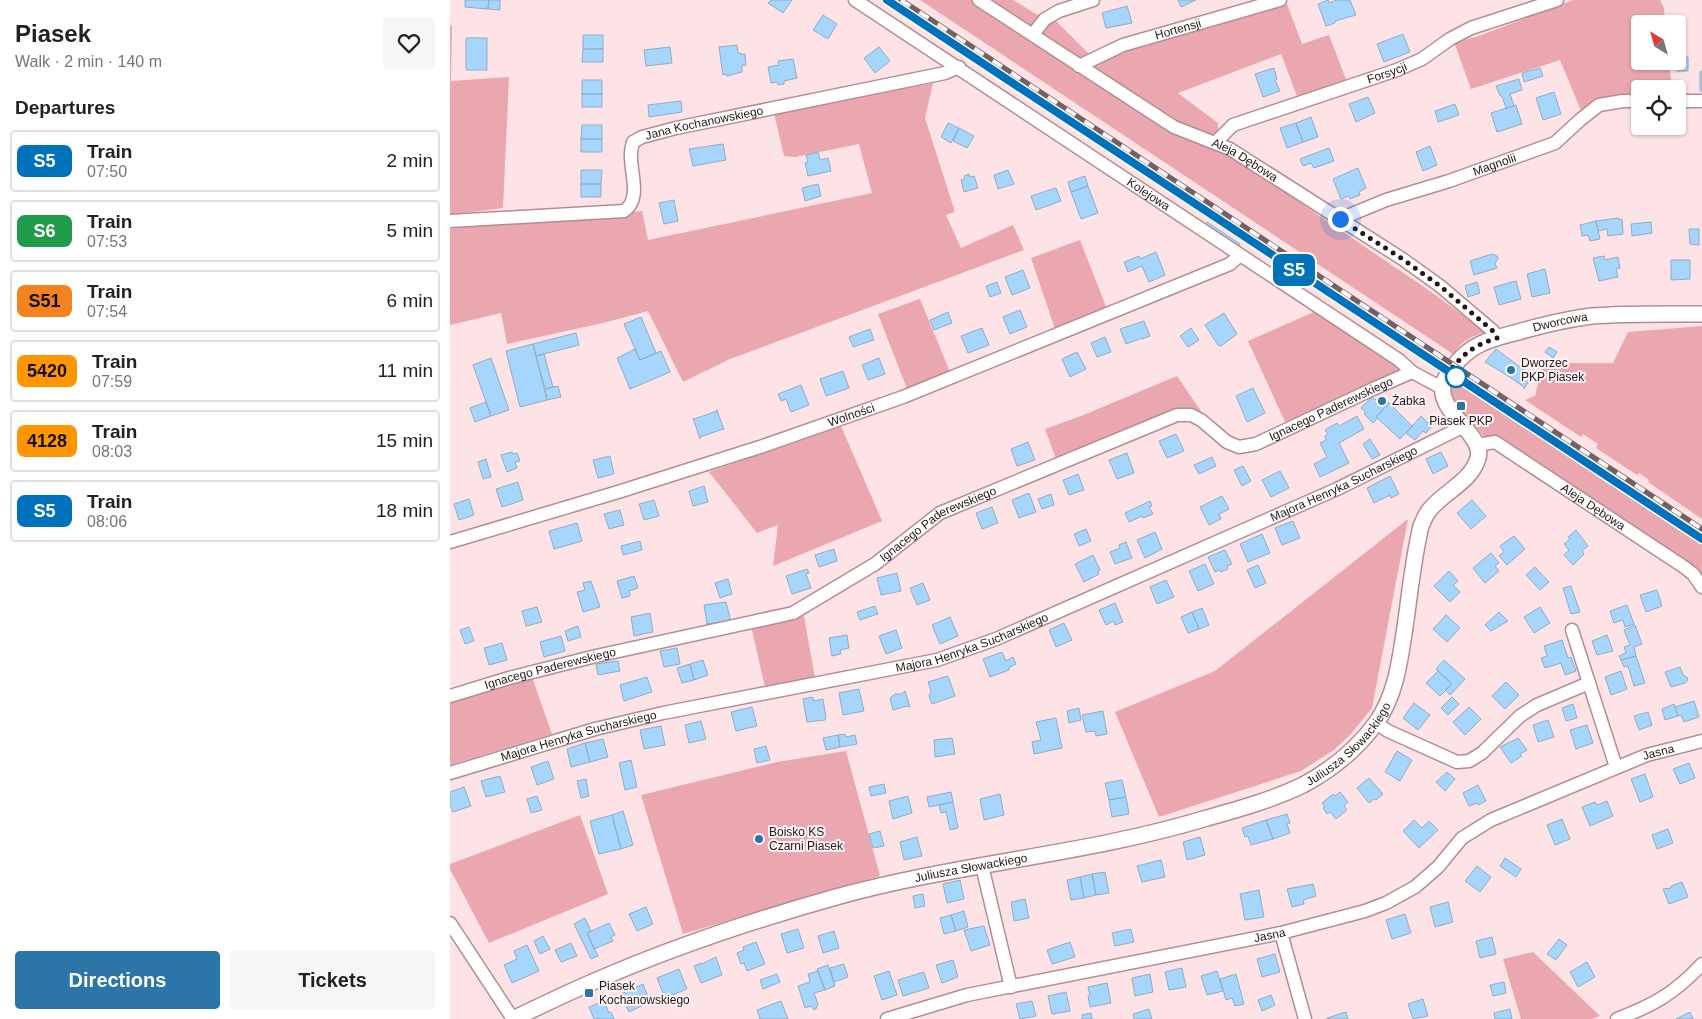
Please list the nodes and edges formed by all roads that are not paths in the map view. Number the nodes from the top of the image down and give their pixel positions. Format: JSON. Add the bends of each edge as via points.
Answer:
{"nodes":[{"id":1,"x":855,"y":0,"type":"edge"},
{"id":2,"x":979,"y":0,"type":"edge"},
{"id":3,"x":1093,"y":0,"type":"edge"},
{"id":4,"x":1280,"y":0,"type":"edge"},
{"id":5,"x":1557,"y":0,"type":"edge"},
{"id":6,"x":1033,"y":34,"type":"junction"},
{"id":7,"x":1101,"y":56,"type":"junction"},
{"id":8,"x":1079,"y":66,"type":"junction"},
{"id":9,"x":959,"y":68,"type":"junction"},
{"id":10,"x":1099,"y":78,"type":"junction"},
{"id":11,"x":1631,"y":101,"type":"edge"},
{"id":12,"x":1686,"y":101,"type":"edge"},
{"id":13,"x":1702,"y":101,"type":"edge"},
{"id":14,"x":1215,"y":143,"type":"junction"},
{"id":15,"x":1340,"y":219,"type":"junction"},
{"id":16,"x":450,"y":221,"type":"edge"},
{"id":17,"x":1240,"y":255,"type":"junction"},
{"id":18,"x":1702,"y":314,"type":"edge"},
{"id":19,"x":1497,"y":338,"type":"junction"},
{"id":20,"x":1412,"y":372,"type":"junction"},
{"id":21,"x":1442,"y":388,"type":"junction"},
{"id":22,"x":1464,"y":426,"type":"junction"},
{"id":23,"x":1478,"y":445,"type":"junction"},
{"id":24,"x":450,"y":542,"type":"edge"},
{"id":25,"x":1702,"y":587,"type":"edge"},
{"id":26,"x":1572,"y":630,"type":"dead end"},
{"id":27,"x":1589,"y":682,"type":"junction"},
{"id":28,"x":450,"y":696,"type":"edge"},
{"id":29,"x":1376,"y":723,"type":"junction"},
{"id":30,"x":1702,"y":741,"type":"edge"},
{"id":31,"x":1616,"y":767,"type":"junction"},
{"id":32,"x":450,"y":773,"type":"edge"},
{"id":33,"x":982,"y":866,"type":"junction"},
{"id":34,"x":450,"y":923,"type":"edge"},
{"id":35,"x":1281,"y":933,"type":"junction"},
{"id":36,"x":1702,"y":964,"type":"edge"},
{"id":37,"x":1011,"y":986,"type":"junction"},
{"id":38,"x":513,"y":1019,"type":"edge"},
{"id":39,"x":887,"y":1019,"type":"edge"},
{"id":40,"x":1305,"y":1019,"type":"edge"},
{"id":41,"x":1617,"y":1019,"type":"edge"}],
"edges":[{"from":1,"to":9,"type":"street","name":"Kolejowa"},
{"from":2,"to":6,"type":"street","name":"Aleja Dębowa"},
{"from":3,"to":6,"type":"street","via":[[1059,11],[1045,19]]},
{"from":4,"to":7,"type":"street","name":"Hortensji","via":[[1122,45]]},
{"from":5,"to":14,"type":"street","name":"Forsycji","via":[[1471,28],[1422,59],[1397,70],[1233,125]]},
{"from":6,"to":8,"type":"street","name":"Aleja Dębowa"},
{"from":7,"to":8,"type":"street","name":"Hortensji"},
{"from":7,"to":10,"type":"street"},
{"from":8,"to":10,"type":"street","name":"Aleja Dębowa"},
{"from":9,"to":16,"type":"street","name":"Jana Kochanowskiego","via":[[642,137],[633,142],[634,197],[624,211]]},
{"from":9,"to":17,"type":"street","name":"Kolejowa"},
{"from":10,"to":14,"type":"street","name":"Aleja Dębowa","via":[[1174,127]]},
{"from":11,"to":15,"type":"street","name":"Magnolii","via":[[1599,105],[1555,143],[1386,200]]},
{"from":12,"to":13,"type":"street"},
{"from":14,"to":15,"type":"street","name":"Aleja Dębowa","via":[[1230,149]]},
{"from":15,"to":19,"type":"street","name":"Aleja Dębowa","via":[[1440,286]]},
{"from":17,"to":20,"type":"street","name":"Kolejowa","via":[[1399,360]]},
{"from":17,"to":24,"type":"street","name":"Wolności","via":[[1230,264],[903,397],[760,447]]},
{"from":18,"to":19,"type":"street","name":"Dworcowa","via":[[1592,316]]},
{"from":19,"to":21,"type":"street","name":"Dworcowa","via":[[1481,343],[1462,356]]},
{"from":20,"to":21,"type":"street","name":"Kolejowa"},
{"from":20,"to":28,"type":"street","name":"Ignacego Paderewskiego","via":[[1256,444],[1239,446],[1226,442],[1201,420],[1191,415],[1177,416],[940,513],[874,564],[793,613],[596,656]]},
{"from":21,"to":22,"type":"street","via":[[1449,409]]},
{"from":22,"to":23,"type":"street"},
{"from":22,"to":32,"type":"street","name":"Majora Henryka Sucharskiego","via":[[1328,493],[996,639],[937,660],[594,728]]},
{"from":23,"to":25,"type":"street","name":"Aleja Dębowa","via":[[1495,442],[1684,566]]},
{"from":23,"to":29,"type":"street","name":"Juliusza Słowackiego","via":[[1479,456],[1474,468],[1427,512],[1421,526],[1400,660],[1387,704]]},
{"from":26,"to":27,"type":"street"},
{"from":27,"to":29,"type":"street","via":[[1520,716],[1482,753],[1469,761],[1457,762]]},
{"from":27,"to":31,"type":"street"},
{"from":29,"to":33,"type":"street","name":"Juliusza Słowackiego","via":[[1330,768],[1275,797],[1164,831]]},
{"from":30,"to":31,"type":"street","name":"Jasna","via":[[1647,755]]},
{"from":31,"to":35,"type":"street","name":"Jasna","via":[[1491,820],[1462,838],[1438,867],[1415,887],[1386,903]]},
{"from":33,"to":37,"type":"street"},
{"from":33,"to":38,"type":"street","name":"Juliusza Słowackiego","via":[[885,884],[784,912],[597,980]]},
{"from":34,"to":38,"type":"street"},
{"from":35,"to":37,"type":"street","name":"Jasna"},
{"from":35,"to":40,"type":"street"},
{"from":36,"to":41,"type":"street","via":[[1659,1001]]},
{"from":37,"to":39,"type":"street","name":"Jasna","via":[[967,995]]}]}
